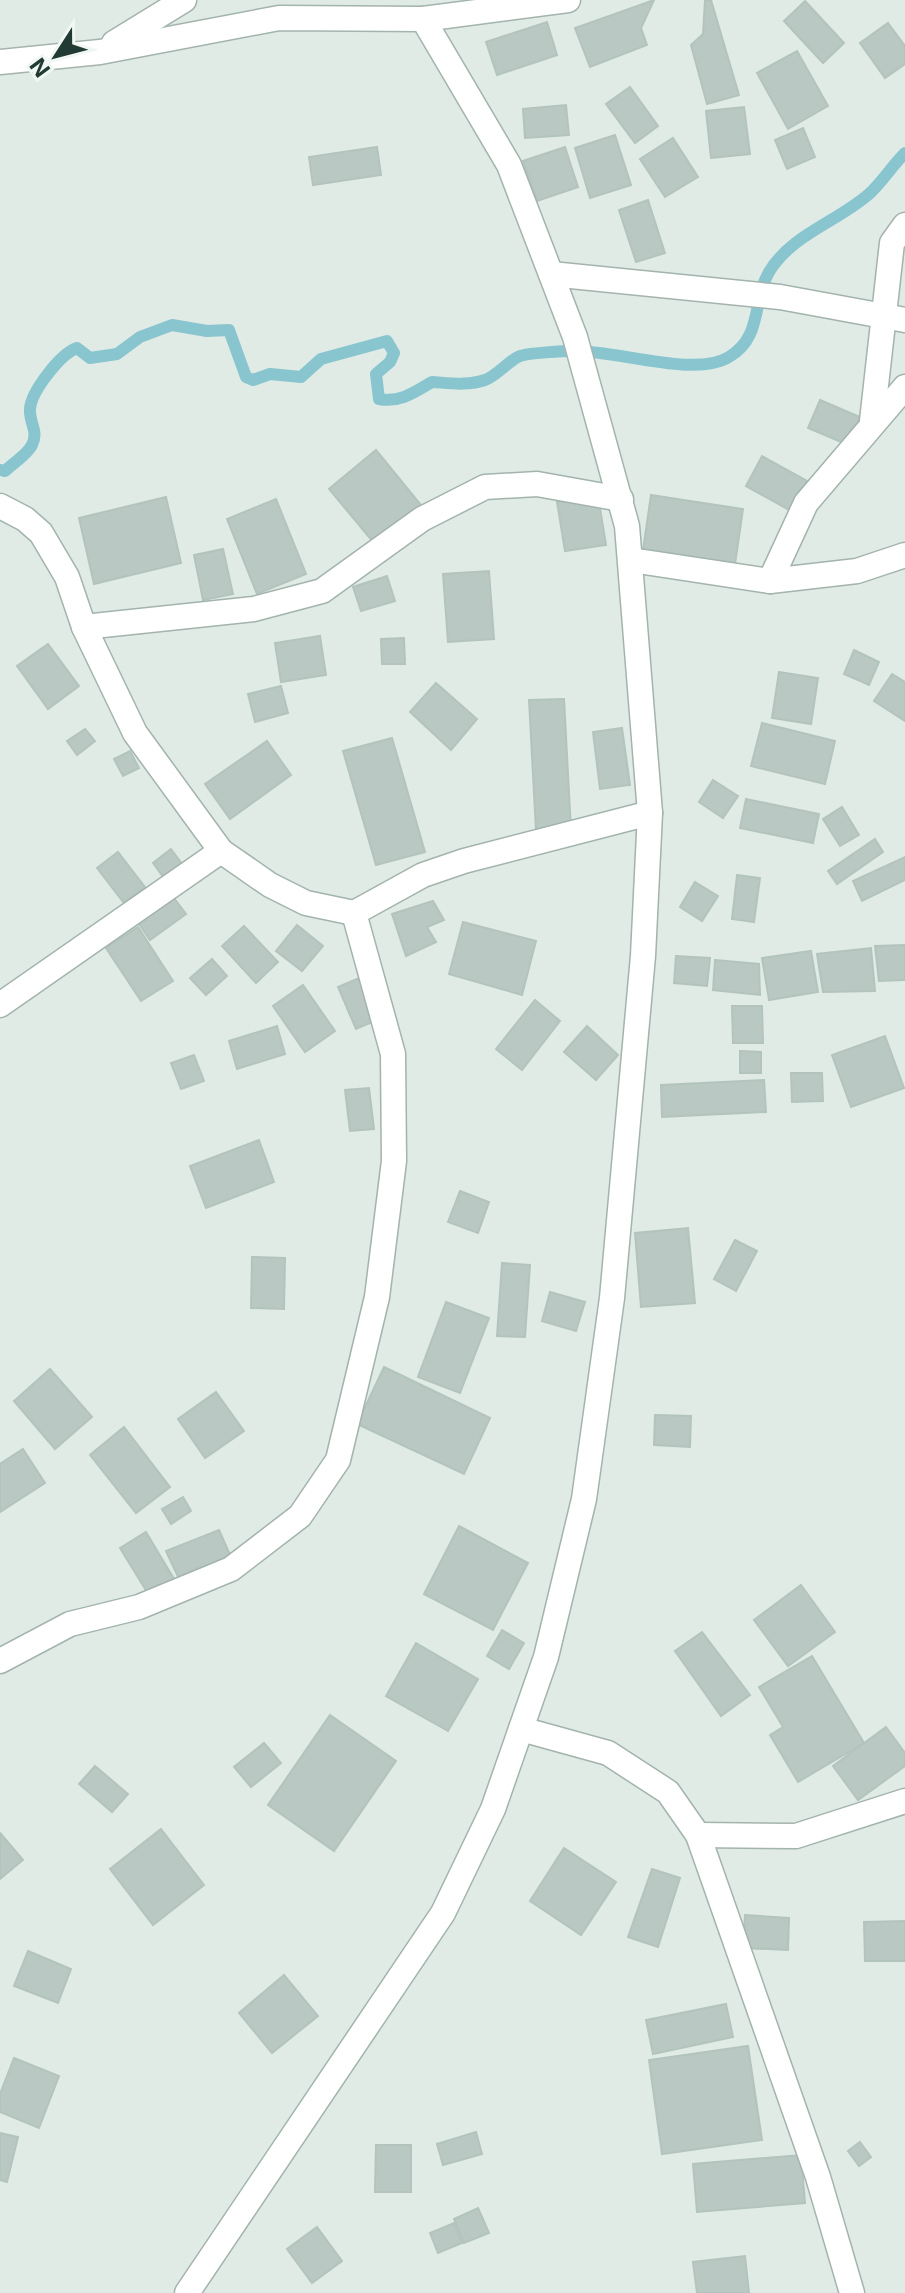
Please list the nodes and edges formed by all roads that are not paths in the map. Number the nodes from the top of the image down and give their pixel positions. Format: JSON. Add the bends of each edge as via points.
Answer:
{"nodes":[{"id":1,"x":184,"y":0,"type":"edge"},
{"id":2,"x":568,"y":0,"type":"edge"},
{"id":3,"x":423,"y":19,"type":"junction"},
{"id":4,"x":100,"y":52,"type":"junction"},
{"id":5,"x":0,"y":62,"type":"edge"},
{"id":6,"x":905,"y":225,"type":"edge"},
{"id":7,"x":551,"y":274,"type":"junction"},
{"id":8,"x":896,"y":319,"type":"edge"},
{"id":9,"x":905,"y":387,"type":"edge"},
{"id":10,"x":872,"y":423,"type":"junction"},
{"id":11,"x":621,"y":499,"type":"junction"},
{"id":12,"x":0,"y":506,"type":"edge"},
{"id":13,"x":905,"y":555,"type":"edge"},
{"id":14,"x":631,"y":560,"type":"junction"},
{"id":15,"x":770,"y":581,"type":"junction"},
{"id":16,"x":84,"y":627,"type":"junction"},
{"id":17,"x":650,"y":813,"type":"junction"},
{"id":18,"x":221,"y":851,"type":"junction"},
{"id":19,"x":354,"y":913,"type":"junction"},
{"id":20,"x":0,"y":1005,"type":"edge"},
{"id":21,"x":0,"y":1661,"type":"edge"},
{"id":22,"x":521,"y":1729,"type":"junction"},
{"id":23,"x":905,"y":1801,"type":"edge"},
{"id":24,"x":698,"y":1835,"type":"junction"},
{"id":25,"x":187,"y":2293,"type":"edge"},
{"id":26,"x":852,"y":2293,"type":"edge"}],
"edges":[{"from":1,"to":4,"type":"street"},
{"from":2,"to":3,"type":"street"},
{"from":3,"to":4,"type":"street","via":[[279,18]]},
{"from":3,"to":7,"type":"street","via":[[509,165]]},
{"from":4,"to":5,"type":"street"},
{"from":6,"to":8,"type":"street","via":[[892,243]]},
{"from":7,"to":8,"type":"street","via":[[780,297]]},
{"from":7,"to":11,"type":"street","via":[[584,364]]},
{"from":8,"to":10,"type":"street"},
{"from":9,"to":10,"type":"street"},
{"from":10,"to":15,"type":"street","via":[[806,503]]},
{"from":11,"to":14,"type":"street"},
{"from":11,"to":16,"type":"street","via":[[537,484],[485,487],[422,519],[322,591],[254,609]]},
{"from":12,"to":16,"type":"street","via":[[41,533],[67,577]]},
{"from":13,"to":15,"type":"street","via":[[857,571]]},
{"from":14,"to":15,"type":"street"},
{"from":14,"to":17,"type":"street"},
{"from":16,"to":18,"type":"street","via":[[135,733]]},
{"from":17,"to":19,"type":"street","via":[[437,871]]},
{"from":17,"to":22,"type":"street","via":[[629,1134],[584,1499],[546,1657]]},
{"from":18,"to":19,"type":"street","via":[[306,903]]},
{"from":18,"to":20,"type":"street"},
{"from":19,"to":21,"type":"street","via":[[393,1054],[394,1161],[377,1297],[338,1460],[300,1516],[231,1569],[139,1607],[70,1624]]},
{"from":22,"to":24,"type":"street","via":[[608,1753],[668,1792]]},
{"from":22,"to":25,"type":"street","via":[[493,1809],[443,1913]]},
{"from":23,"to":24,"type":"street","via":[[796,1836]]},
{"from":24,"to":26,"type":"street","via":[[818,2177]]}]}
